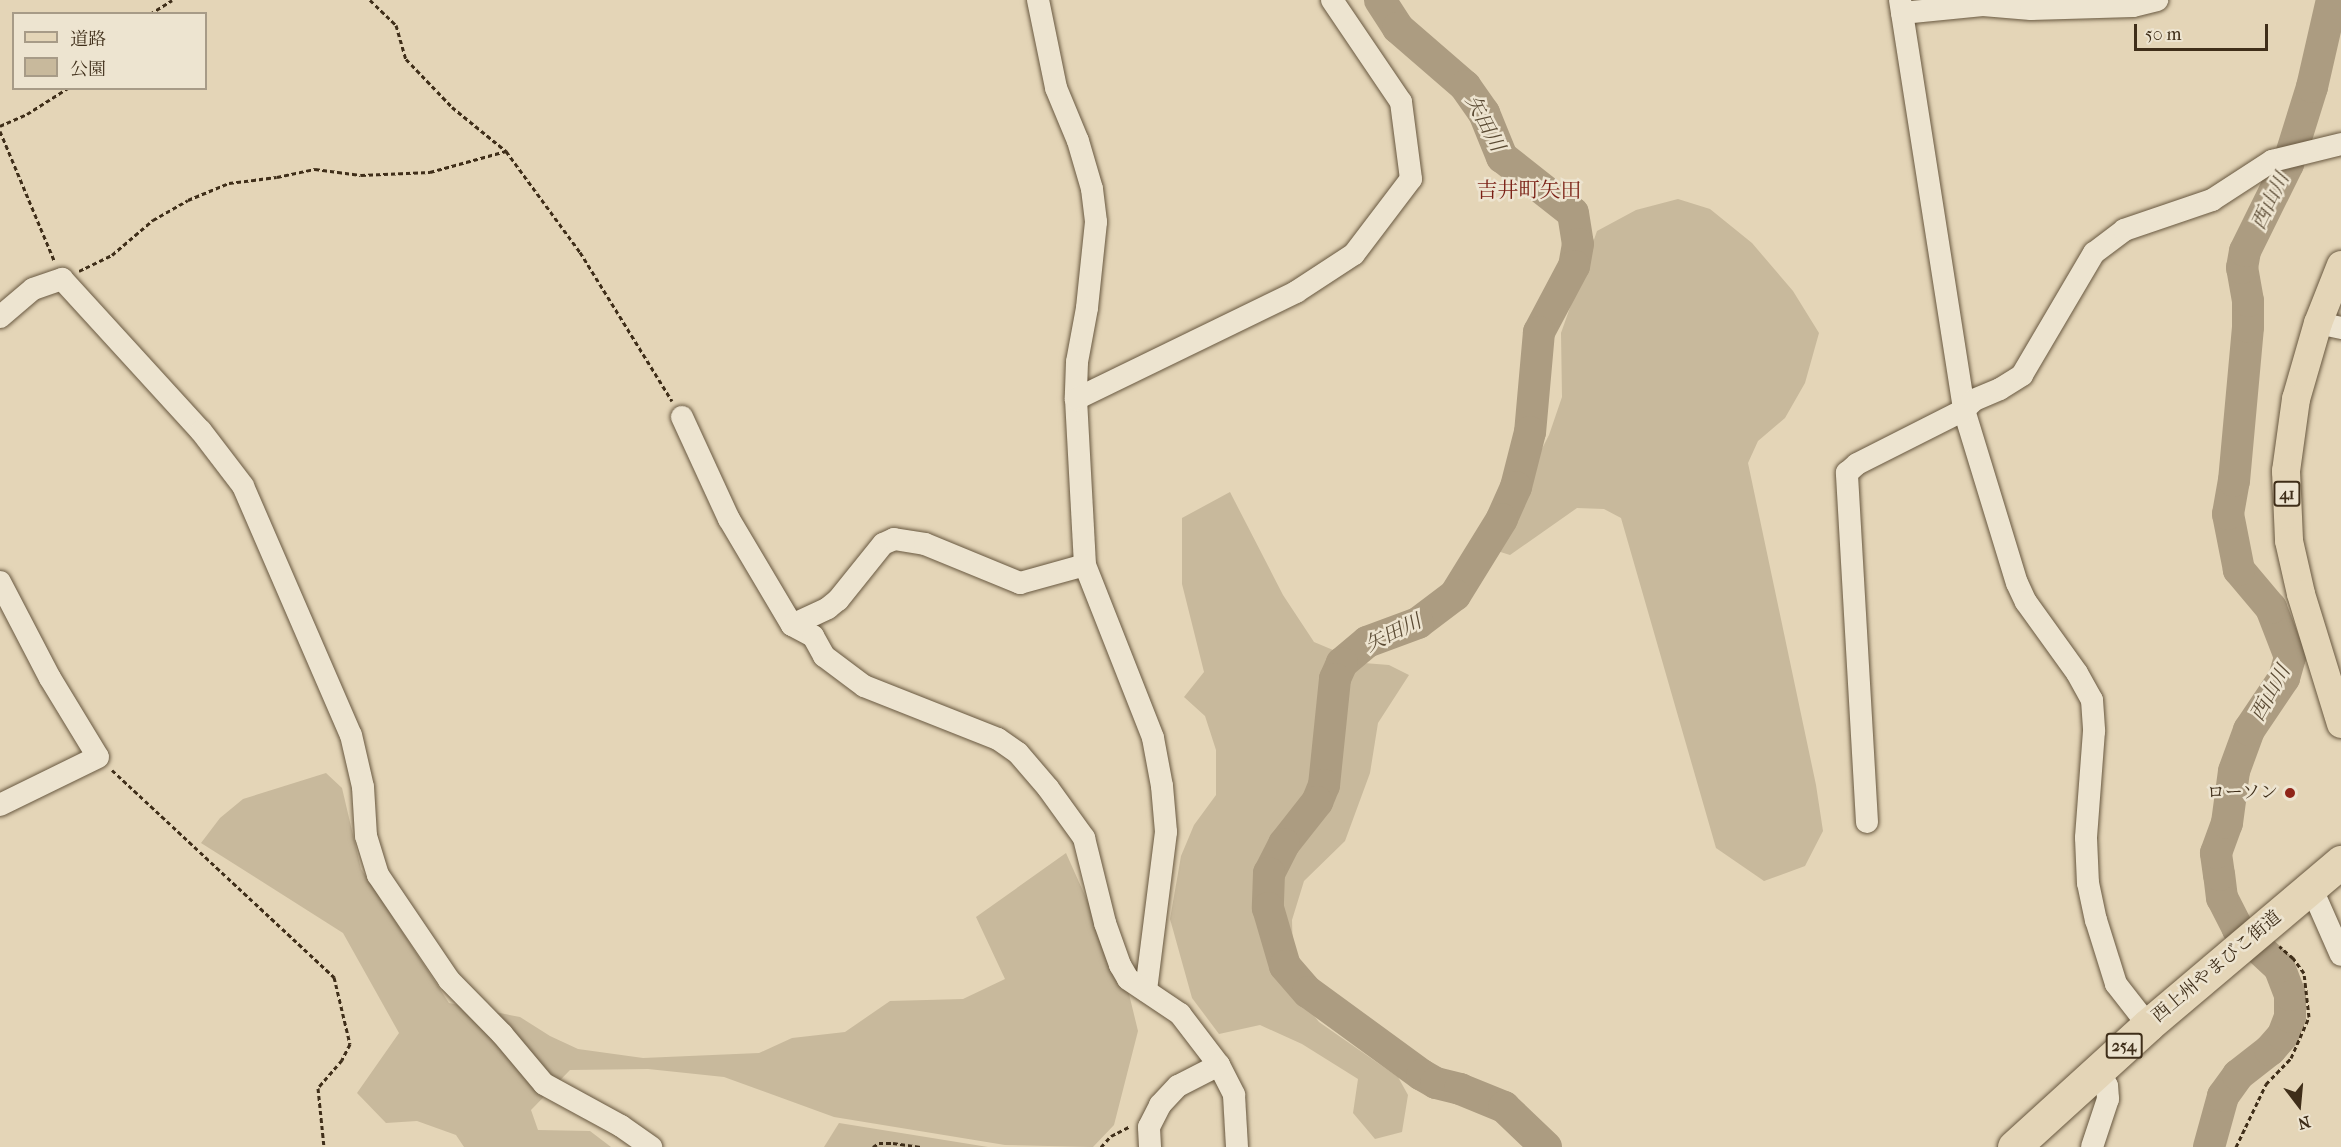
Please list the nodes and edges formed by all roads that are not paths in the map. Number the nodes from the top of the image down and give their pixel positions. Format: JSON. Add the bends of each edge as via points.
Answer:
{"nodes":[{"id":1,"x":1038,"y":0,"type":"edge"},
{"id":2,"x":1332,"y":0,"type":"edge"},
{"id":3,"x":2157,"y":0,"type":"edge"},
{"id":4,"x":1901,"y":7,"type":"edge"},
{"id":5,"x":2341,"y":144,"type":"edge"},
{"id":6,"x":2341,"y":265,"type":"edge"},
{"id":7,"x":0,"y":316,"type":"edge"},
{"id":8,"x":2329,"y":326,"type":"edge"},
{"id":9,"x":1076,"y":399,"type":"junction"},
{"id":10,"x":1964,"y":410,"type":"junction"},
{"id":11,"x":682,"y":417,"type":"road end"},
{"id":12,"x":1086,"y":565,"type":"junction"},
{"id":13,"x":0,"y":582,"type":"edge"},
{"id":14,"x":792,"y":625,"type":"junction"},
{"id":15,"x":2341,"y":724,"type":"edge"},
{"id":16,"x":0,"y":805,"type":"edge"},
{"id":17,"x":1867,"y":822,"type":"dead end"},
{"id":18,"x":2341,"y":861,"type":"edge"},
{"id":19,"x":2311,"y":887,"type":"junction"},
{"id":20,"x":2341,"y":955,"type":"edge"},
{"id":21,"x":1146,"y":991,"type":"junction"},
{"id":22,"x":2148,"y":1025,"type":"junction"},
{"id":23,"x":1220,"y":1065,"type":"junction"},
{"id":24,"x":2099,"y":1070,"type":"junction"},
{"id":25,"x":651,"y":1147,"type":"edge"},
{"id":26,"x":1150,"y":1147,"type":"edge"},
{"id":27,"x":1237,"y":1147,"type":"edge"},
{"id":28,"x":2014,"y":1147,"type":"edge"},
{"id":29,"x":2092,"y":1147,"type":"edge"}],
"edges":[{"from":1,"to":9,"type":"street","via":[[1056,88],[1078,141],[1092,189],[1096,222],[1077,362]]},
{"from":2,"to":9,"type":"street","via":[[1401,102],[1412,179],[1354,254],[1296,292]]},
{"from":3,"to":4,"type":"street","via":[[2133,6],[2031,9],[1983,5]]},
{"from":4,"to":10,"type":"street"},
{"from":5,"to":10,"type":"street","via":[[2272,161],[2212,200],[2124,230],[2094,253],[2022,375],[1974,399]]},
{"from":6,"to":8,"type":"main road","number":"41"},
{"from":7,"to":25,"type":"street","via":[[33,289],[62,279],[201,431],[243,486],[351,735],[363,787],[366,836],[378,875],[449,980],[544,1084]]},
{"from":8,"to":15,"type":"main road","number":"41","via":[[2296,399],[2286,471],[2289,541]]},
{"from":9,"to":12,"type":"street"},
{"from":10,"to":17,"type":"street","via":[[1857,464],[1847,473]]},
{"from":10,"to":22,"type":"street","via":[[2017,583],[2092,700],[2088,883],[2116,984]]},
{"from":11,"to":14,"type":"street","via":[[729,519]]},
{"from":12,"to":14,"type":"street","via":[[1020,584],[925,544],[894,539],[883,544],[838,600]]},
{"from":12,"to":21,"type":"street","via":[[1154,738],[1162,786],[1166,832]]},
{"from":13,"to":16,"type":"street","via":[[50,678],[98,757]]},
{"from":14,"to":21,"type":"street","via":[[813,636],[824,656],[864,686],[900,703],[980,730],[1018,753],[1084,838],[1118,959],[1128,979]]},
{"from":18,"to":19,"type":"highway","name":"西上州やまびこ街道","number":"254"},
{"from":19,"to":20,"type":"street"},
{"from":19,"to":22,"type":"highway","name":"西上州やまびこ街道","number":"254","via":[[2256,940]]},
{"from":21,"to":23,"type":"street","via":[[1180,1014]]},
{"from":22,"to":24,"type":"highway","name":"西上州やまびこ街道","number":"254"},
{"from":23,"to":26,"type":"street","via":[[1178,1086],[1160,1105],[1149,1127]]},
{"from":23,"to":27,"type":"street","via":[[1234,1095]]},
{"from":24,"to":28,"type":"highway","name":"西上州やまびこ街道","number":"254"},
{"from":24,"to":29,"type":"street","via":[[2108,1099]]}]}
